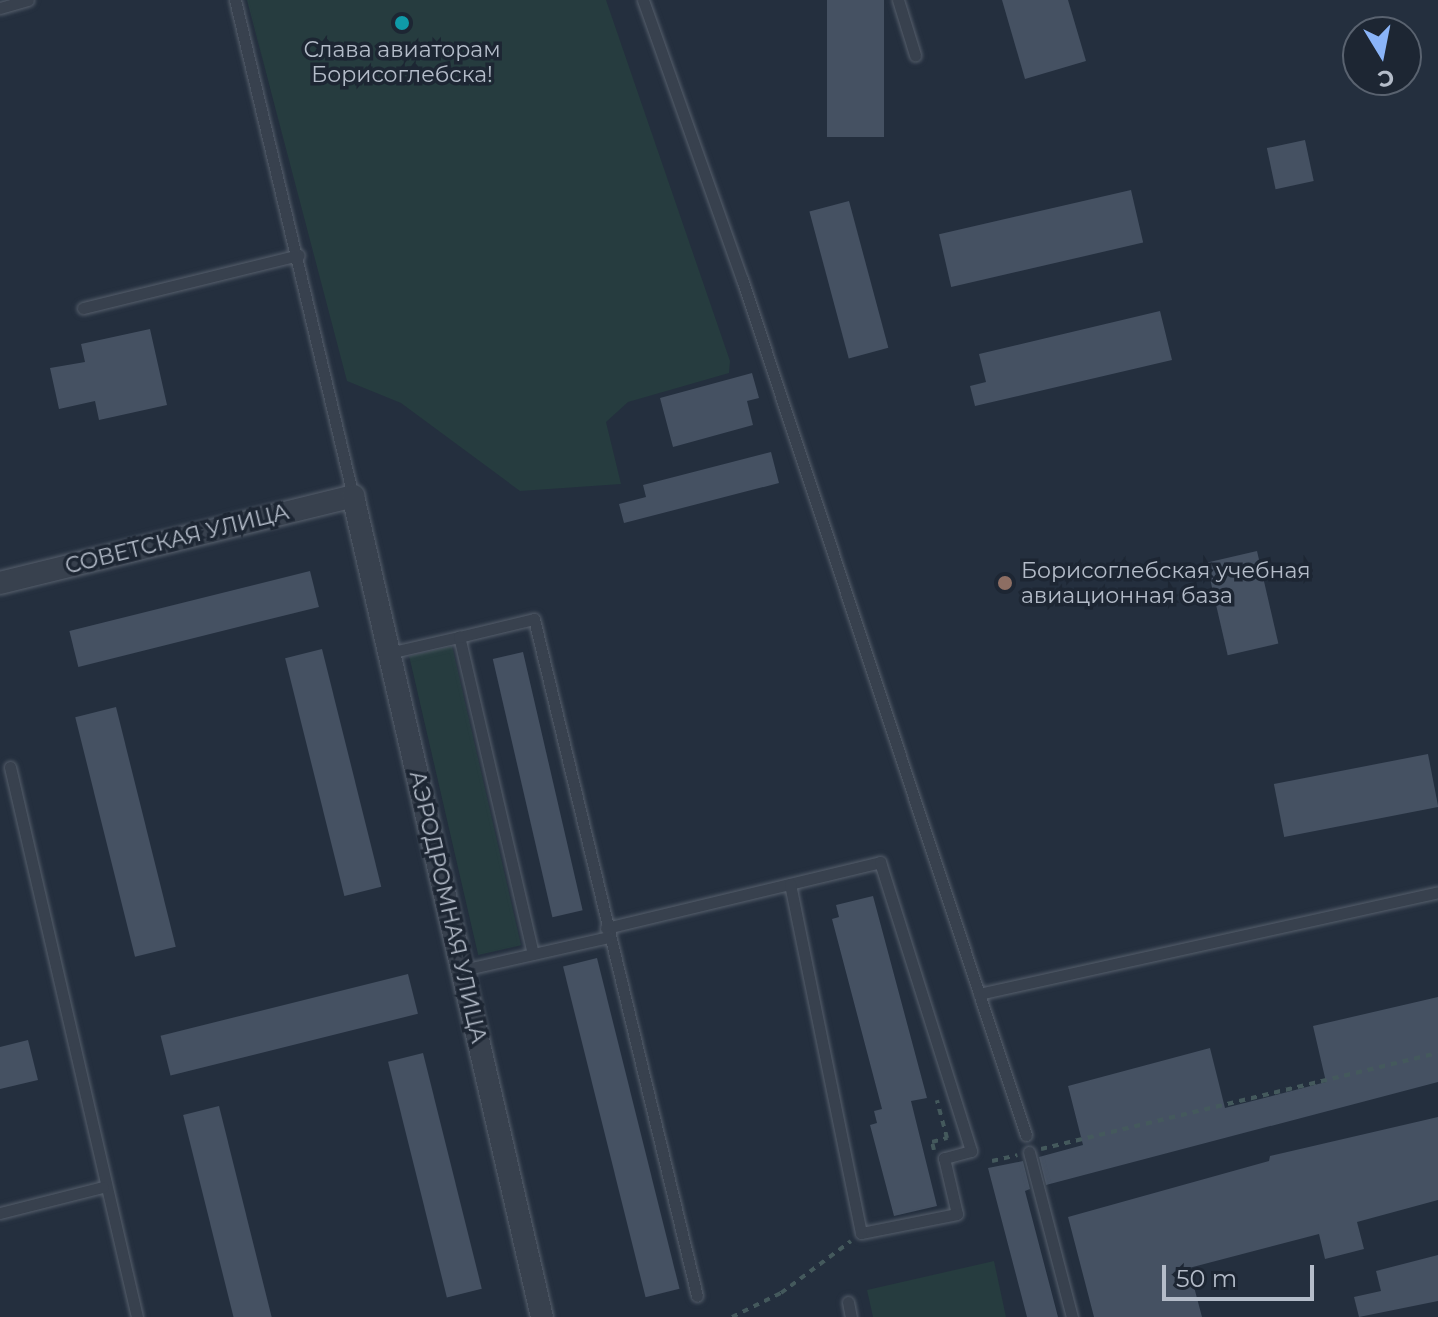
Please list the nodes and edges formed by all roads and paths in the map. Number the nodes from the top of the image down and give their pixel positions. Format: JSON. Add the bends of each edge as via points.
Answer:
{"nodes":[{"id":1,"x":28,"y":0,"type":"edge"},
{"id":2,"x":235,"y":0,"type":"edge"},
{"id":3,"x":643,"y":0,"type":"edge"},
{"id":4,"x":898,"y":0,"type":"edge"},
{"id":5,"x":0,"y":8,"type":"edge"},
{"id":6,"x":915,"y":55,"type":"dead end"},
{"id":7,"x":299,"y":255,"type":"junction"},
{"id":8,"x":83,"y":308,"type":"dead end"},
{"id":9,"x":353,"y":496,"type":"junction"},
{"id":10,"x":0,"y":583,"type":"edge"},
{"id":11,"x":459,"y":637,"type":"junction"},
{"id":12,"x":389,"y":653,"type":"junction"},
{"id":13,"x":10,"y":767,"type":"dead end"},
{"id":14,"x":790,"y":884,"type":"junction"},
{"id":15,"x":1438,"y":892,"type":"edge"},
{"id":16,"x":607,"y":933,"type":"junction"},
{"id":17,"x":533,"y":954,"type":"junction"},
{"id":18,"x":463,"y":970,"type":"junction"},
{"id":19,"x":979,"y":994,"type":"junction"},
{"id":20,"x":1438,"y":1053,"type":"edge"},
{"id":21,"x":935,"y":1094,"type":"dead end"},
{"id":22,"x":1026,"y":1135,"type":"dead end"},
{"id":23,"x":1029,"y":1152,"type":"junction"},
{"id":24,"x":935,"y":1155,"type":"dead end"},
{"id":25,"x":992,"y":1161,"type":"dead end"},
{"id":26,"x":103,"y":1187,"type":"junction"},
{"id":27,"x":0,"y":1213,"type":"edge"},
{"id":28,"x":861,"y":1233,"type":"junction"},
{"id":29,"x":697,"y":1296,"type":"dead end"},
{"id":30,"x":848,"y":1302,"type":"dead end"},
{"id":31,"x":137,"y":1317,"type":"edge"},
{"id":32,"x":542,"y":1317,"type":"edge"},
{"id":33,"x":732,"y":1317,"type":"edge"},
{"id":34,"x":851,"y":1317,"type":"edge"},
{"id":35,"x":1072,"y":1317,"type":"edge"}],
"edges":[{"from":1,"to":5,"type":"lane"},
{"from":2,"to":7,"type":"lane"},
{"from":3,"to":19,"type":"lane"},
{"from":4,"to":6,"type":"lane"},
{"from":7,"to":8,"type":"lane"},
{"from":7,"to":9,"type":"lane"},
{"from":9,"to":10,"type":"street","name":"СОВЕТСКАЯ УЛИЦА"},
{"from":9,"to":12,"type":"street","name":"АЭРОДРОМНАЯ УЛИЦА"},
{"from":11,"to":12,"type":"lane"},
{"from":11,"to":16,"type":"lane","via":[[534,619]]},
{"from":11,"to":17,"type":"lane"},
{"from":12,"to":18,"type":"street","name":"АЭРОДРОМНАЯ УЛИЦА"},
{"from":13,"to":26,"type":"lane"},
{"from":14,"to":16,"type":"lane"},
{"from":14,"to":28,"type":"lane"},
{"from":14,"to":28,"type":"lane","via":[[880,862],[971,1151],[944,1158],[957,1214]]},
{"from":15,"to":19,"type":"lane"},
{"from":16,"to":17,"type":"lane"},
{"from":16,"to":29,"type":"lane"},
{"from":17,"to":18,"type":"lane"},
{"from":18,"to":32,"type":"street","name":"АЭРОДРОМНАЯ УЛИЦА"},
{"from":19,"to":22,"type":"lane"},
{"from":20,"to":23,"type":"path"},
{"from":21,"to":24,"type":"path","via":[[947,1138],[932,1142]]},
{"from":23,"to":25,"type":"path"},
{"from":23,"to":35,"type":"lane"},
{"from":26,"to":27,"type":"lane"},
{"from":26,"to":31,"type":"lane"},
{"from":28,"to":33,"type":"path","via":[[781,1293]]},
{"from":30,"to":34,"type":"lane"}]}
